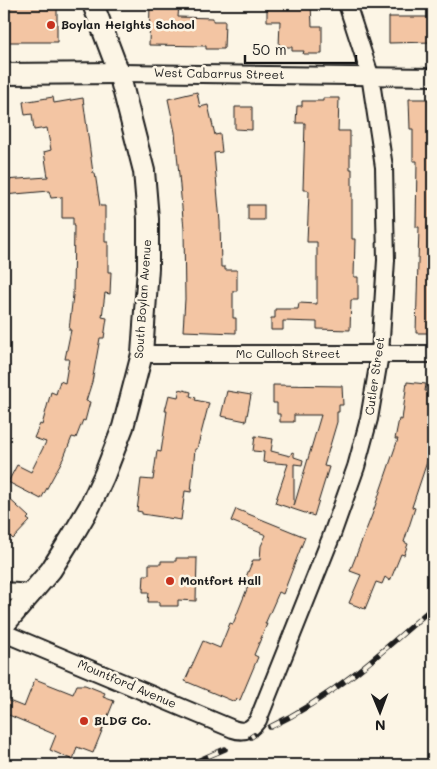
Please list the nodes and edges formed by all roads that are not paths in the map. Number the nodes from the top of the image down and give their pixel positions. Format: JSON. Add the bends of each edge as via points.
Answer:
{"nodes":[{"id":1,"x":93,"y":4,"type":"edge"},
{"id":2,"x":347,"y":4,"type":"edge"},
{"id":3,"x":119,"y":73,"type":"junction"},
{"id":4,"x":4,"y":74,"type":"edge"},
{"id":5,"x":370,"y":75,"type":"junction"},
{"id":6,"x":433,"y":77,"type":"edge"},
{"id":7,"x":142,"y":354,"type":"junction"},
{"id":8,"x":380,"y":354,"type":"junction"},
{"id":9,"x":433,"y":354,"type":"edge"},
{"id":10,"x":4,"y":592,"type":"edge"},
{"id":11,"x":31,"y":593,"type":"junction"},
{"id":12,"x":4,"y":625,"type":"edge"},
{"id":13,"x":4,"y":633,"type":"edge"},
{"id":14,"x":250,"y":729,"type":"joint"}],
"edges":[{"from":1,"to":3,"type":"street","name":"South Boylan Avenue"},
{"from":2,"to":5,"type":"street","name":"Cutler Street"},
{"from":3,"to":4,"type":"street","name":"West Cabarrus Street"},
{"from":3,"to":5,"type":"street","name":"West Cabarrus Street"},
{"from":3,"to":7,"type":"street","name":"South Boylan Avenue","via":[[144,171],[148,219]]},
{"from":5,"to":6,"type":"street","name":"West Cabarrus Street"},
{"from":5,"to":8,"type":"street","name":"Cutler Street","via":[[384,167],[386,260]]},
{"from":7,"to":8,"type":"street","name":"Mc Culloch Street"},
{"from":7,"to":11,"type":"street","name":"South Boylan Avenue","via":[[123,427],[104,476],[74,536]]},
{"from":8,"to":9,"type":"street","name":"Mc Culloch Street"},
{"from":8,"to":14,"type":"street","name":"Cutler Street","via":[[369,419],[356,467],[258,720]]},
{"from":10,"to":11,"type":"street"},
{"from":11,"to":12,"type":"street","name":"South Boylan Avenue"},
{"from":13,"to":14,"type":"street","name":"Mountford Avenue","via":[[240,731]]}]}
